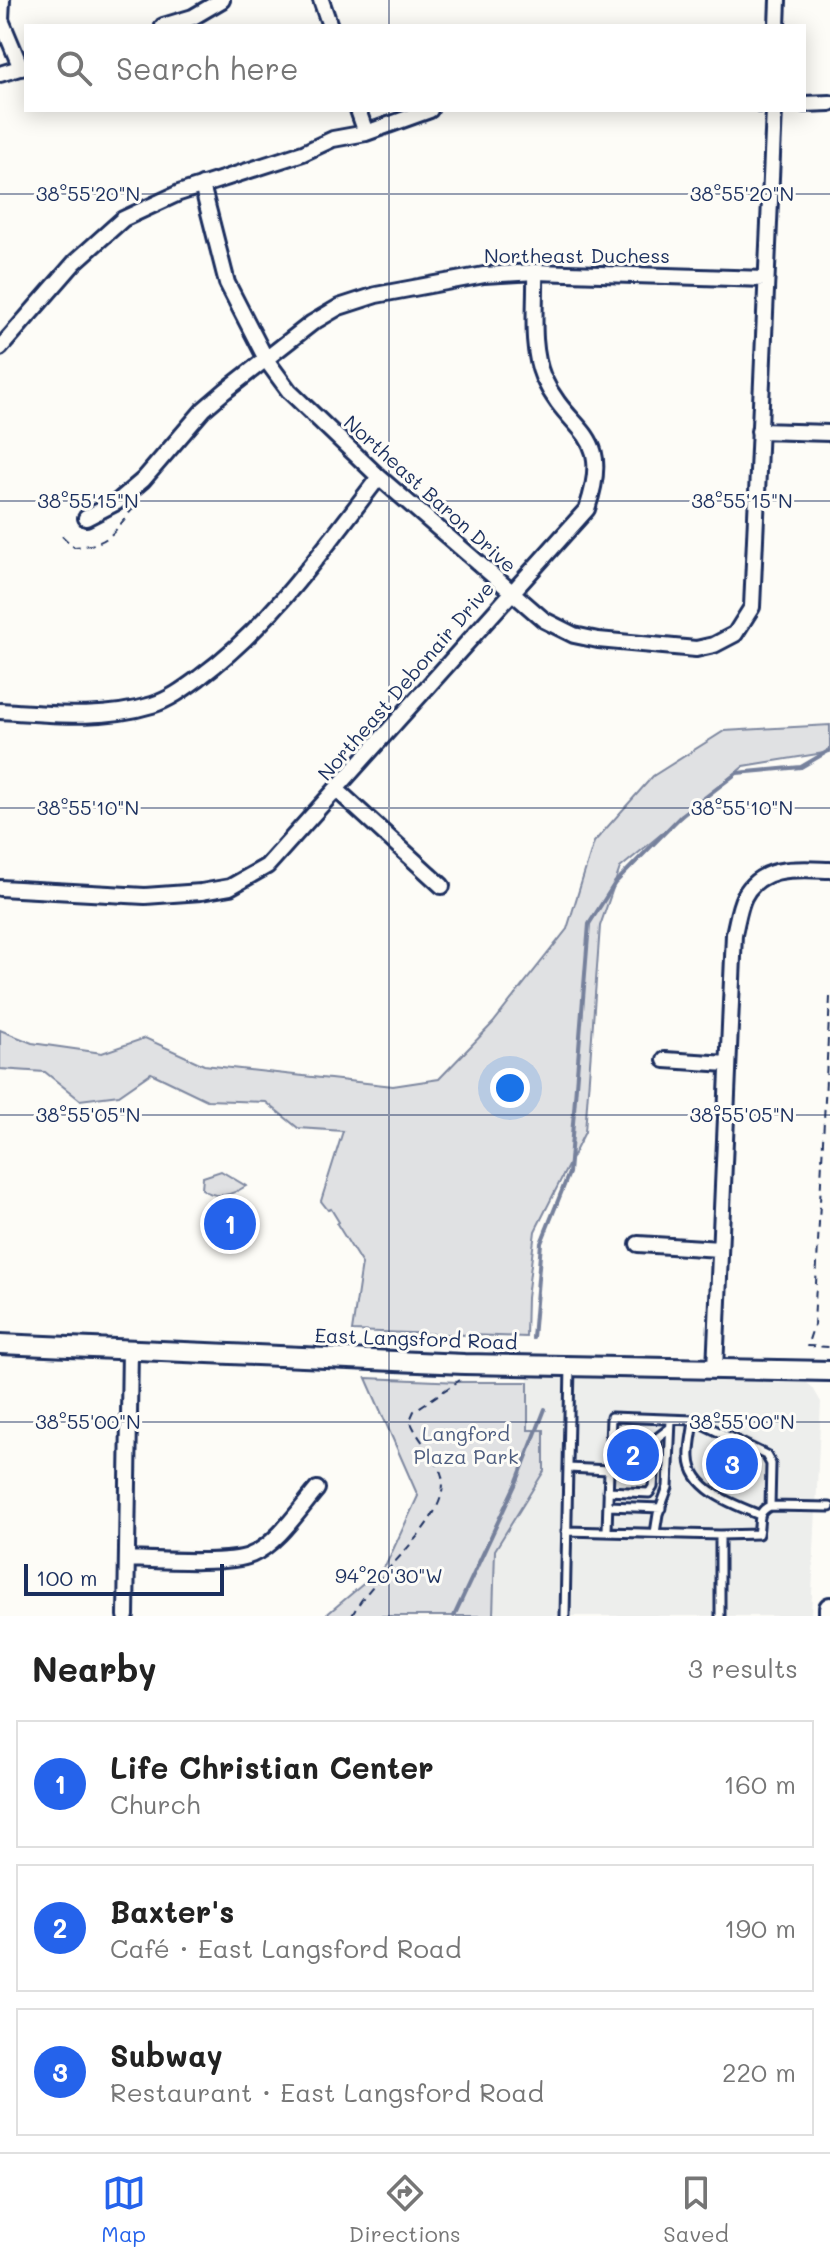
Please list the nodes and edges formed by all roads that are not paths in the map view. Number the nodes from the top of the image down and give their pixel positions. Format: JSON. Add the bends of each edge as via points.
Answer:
{"nodes":[{"id":1,"x":2,"y":0,"type":"edge"},
{"id":2,"x":222,"y":0,"type":"edge"},
{"id":3,"x":321,"y":0,"type":"edge"},
{"id":4,"x":778,"y":0,"type":"edge"},
{"id":5,"x":170,"y":24,"type":"edge"},
{"id":6,"x":329,"y":24,"type":"edge"},
{"id":7,"x":777,"y":24,"type":"edge"},
{"id":8,"x":23,"y":67,"type":"edge"},
{"id":9,"x":0,"y":74,"type":"edge"},
{"id":10,"x":830,"y":103,"type":"edge"},
{"id":11,"x":806,"y":104,"type":"edge"},
{"id":12,"x":359,"y":112,"type":"edge"},
{"id":13,"x":424,"y":112,"type":"edge"},
{"id":14,"x":774,"y":112,"type":"edge"},
{"id":15,"x":366,"y":133,"type":"junction"},
{"id":16,"x":202,"y":185,"type":"junction"},
{"id":17,"x":535,"y":272,"type":"junction"},
{"id":18,"x":766,"y":279,"type":"junction"},
{"id":19,"x":0,"y":348,"type":"edge"},
{"id":20,"x":267,"y":361,"type":"junction"},
{"id":21,"x":759,"y":431,"type":"junction"},
{"id":22,"x":830,"y":433,"type":"edge"},
{"id":23,"x":379,"y":477,"type":"junction"},
{"id":24,"x":86,"y":518,"type":"dead end"},
{"id":25,"x":510,"y":592,"type":"junction"},
{"id":26,"x":0,"y":711,"type":"edge"},
{"id":27,"x":337,"y":790,"type":"junction"},
{"id":28,"x":830,"y":870,"type":"edge"},
{"id":29,"x":442,"y":886,"type":"dead end"},
{"id":30,"x":0,"y":888,"type":"edge"},
{"id":31,"x":665,"y":1060,"type":"dead end"},
{"id":32,"x":728,"y":1064,"type":"junction"},
{"id":33,"x":638,"y":1244,"type":"dead end"},
{"id":34,"x":720,"y":1249,"type":"junction"},
{"id":35,"x":0,"y":1344,"type":"edge"},
{"id":36,"x":130,"y":1349,"type":"junction"},
{"id":37,"x":570,"y":1366,"type":"junction"},
{"id":38,"x":715,"y":1369,"type":"junction"},
{"id":39,"x":830,"y":1371,"type":"edge"},
{"id":40,"x":694,"y":1420,"type":"junction"},
{"id":41,"x":670,"y":1424,"type":"junction"},
{"id":42,"x":568,"y":1468,"type":"junction"},
{"id":43,"x":609,"y":1470,"type":"junction"},
{"id":44,"x":317,"y":1489,"type":"dead end"},
{"id":45,"x":608,"y":1491,"type":"junction"},
{"id":46,"x":608,"y":1506,"type":"junction"},
{"id":47,"x":770,"y":1506,"type":"junction"},
{"id":48,"x":830,"y":1507,"type":"edge"},
{"id":49,"x":661,"y":1508,"type":"junction"},
{"id":50,"x":760,"y":1515,"type":"junction"},
{"id":51,"x":566,"y":1531,"type":"junction"},
{"id":52,"x":607,"y":1531,"type":"junction"},
{"id":53,"x":655,"y":1533,"type":"junction"},
{"id":54,"x":720,"y":1535,"type":"junction"},
{"id":55,"x":127,"y":1559,"type":"junction"},
{"id":56,"x":830,"y":1608,"type":"edge"},
{"id":57,"x":126,"y":1616,"type":"edge"},
{"id":58,"x":565,"y":1616,"type":"edge"},
{"id":59,"x":720,"y":1616,"type":"edge"},
{"id":60,"x":830,"y":1616,"type":"edge"}],
"edges":[{"from":1,"to":8,"type":"street","via":[[1,20]]},
{"from":2,"to":5,"type":"street"},
{"from":3,"to":6,"type":"street"},
{"from":4,"to":7,"type":"street"},
{"from":8,"to":9,"type":"street"},
{"from":10,"to":11,"type":"street"},
{"from":12,"to":15,"type":"street"},
{"from":13,"to":15,"type":"street"},
{"from":14,"to":18,"type":"street"},
{"from":15,"to":16,"type":"street","via":[[333,139]]},
{"from":16,"to":19,"type":"street","via":[[123,219],[75,262]]},
{"from":16,"to":20,"type":"street","name":"Northeast Baron Drive","via":[[227,283]]},
{"from":17,"to":18,"type":"street","name":"Northeast Duchess"},
{"from":17,"to":20,"type":"street","name":"Northeast Duchess","via":[[447,280],[339,307]]},
{"from":17,"to":25,"type":"street","name":"Northeast Debonair Drive","via":[[543,377],[595,452],[595,484],[587,509]]},
{"from":18,"to":21,"type":"street"},
{"from":20,"to":23,"type":"street","name":"Northeast Baron Drive","via":[[289,391]]},
{"from":20,"to":24,"type":"street","name":"Northeast Duchess","via":[[204,409],[143,480]]},
{"from":21,"to":22,"type":"street"},
{"from":21,"to":25,"type":"street","name":"Northeast Baron Drive","via":[[752,607],[735,634],[696,649],[574,635],[544,620]]},
{"from":23,"to":25,"type":"street","name":"Northeast Baron Drive"},
{"from":23,"to":26,"type":"street","via":[[275,610],[183,689],[156,704],[116,713]]},
{"from":25,"to":27,"type":"street","name":"Northeast Debonair Drive"},
{"from":27,"to":29,"type":"street"},
{"from":27,"to":30,"type":"street","name":"Northeast Debonair Drive","via":[[267,866],[230,887],[145,896]]},
{"from":28,"to":32,"type":"street","via":[[768,872],[745,896],[734,934]]},
{"from":31,"to":32,"type":"street"},
{"from":32,"to":34,"type":"street"},
{"from":33,"to":34,"type":"street"},
{"from":34,"to":38,"type":"street"},
{"from":35,"to":36,"type":"street","name":"East Langsford Road"},
{"from":36,"to":37,"type":"street","name":"East Langsford Road"},
{"from":36,"to":55,"type":"street"},
{"from":37,"to":38,"type":"street","name":"East Langsford Road"},
{"from":37,"to":42,"type":"lane"},
{"from":38,"to":39,"type":"street","name":"East Langsford Road"},
{"from":40,"to":41,"type":"lane"},
{"from":40,"to":47,"type":"lane","via":[[766,1455],[771,1464]]},
{"from":40,"to":50,"type":"lane","via":[[692,1470],[720,1498]]},
{"from":41,"to":43,"type":"lane","via":[[611,1417]]},
{"from":41,"to":45,"type":"lane","via":[[657,1438],[649,1493]]},
{"from":41,"to":49,"type":"lane","via":[[668,1487]]},
{"from":42,"to":43,"type":"lane"},
{"from":42,"to":51,"type":"lane"},
{"from":43,"to":45,"type":"lane"},
{"from":44,"to":55,"type":"street","via":[[280,1533],[251,1555]]},
{"from":45,"to":46,"type":"lane"},
{"from":46,"to":49,"type":"lane"},
{"from":46,"to":52,"type":"lane"},
{"from":47,"to":48,"type":"lane"},
{"from":47,"to":50,"type":"lane"},
{"from":49,"to":53,"type":"lane"},
{"from":50,"to":54,"type":"lane","via":[[758,1534]]},
{"from":51,"to":52,"type":"lane"},
{"from":51,"to":58,"type":"lane"},
{"from":52,"to":53,"type":"lane"},
{"from":53,"to":54,"type":"lane"},
{"from":54,"to":59,"type":"lane"},
{"from":55,"to":57,"type":"street"},
{"from":56,"to":60,"type":"main road"}]}
